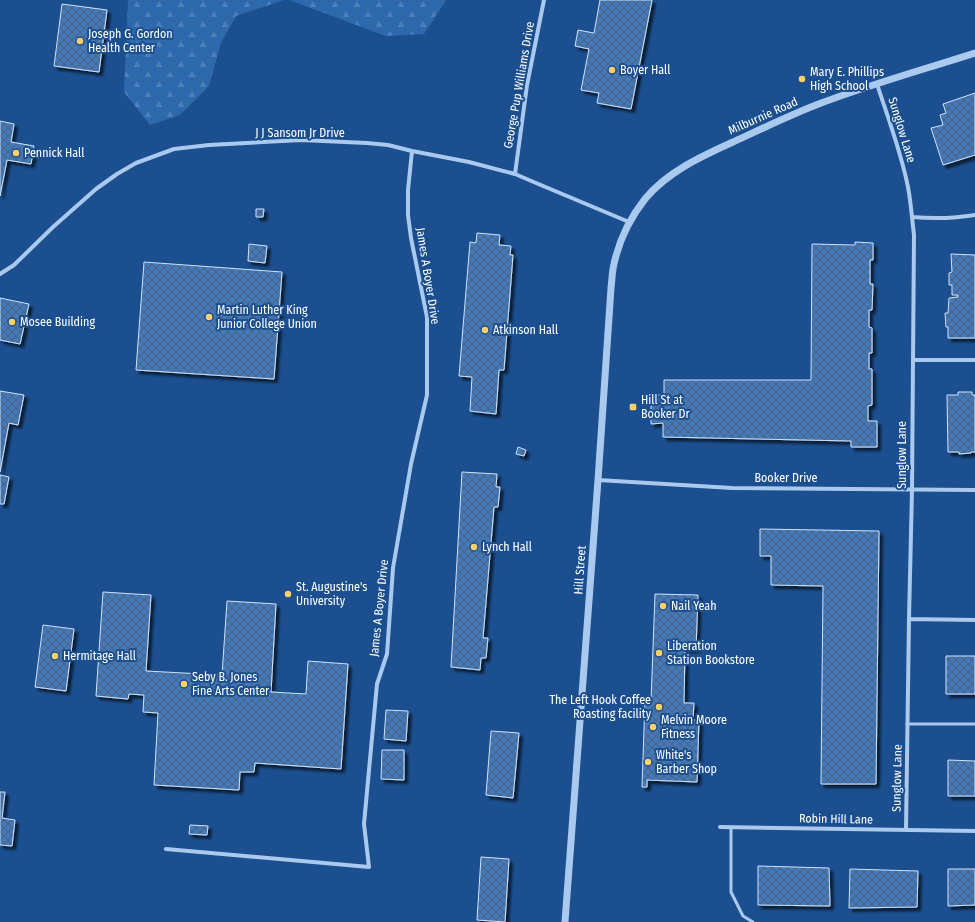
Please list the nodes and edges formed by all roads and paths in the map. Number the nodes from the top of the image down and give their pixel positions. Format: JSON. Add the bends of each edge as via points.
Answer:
{"nodes":[{"id":1,"x":544,"y":0,"type":"edge"},
{"id":2,"x":975,"y":53,"type":"edge"},
{"id":3,"x":877,"y":84,"type":"junction"},
{"id":4,"x":412,"y":151,"type":"junction"},
{"id":5,"x":515,"y":174,"type":"junction"},
{"id":6,"x":975,"y":216,"type":"edge"},
{"id":7,"x":912,"y":217,"type":"junction"},
{"id":8,"x":629,"y":222,"type":"junction"},
{"id":9,"x":0,"y":274,"type":"edge"},
{"id":10,"x":912,"y":360,"type":"junction"},
{"id":11,"x":975,"y":360,"type":"edge"},
{"id":12,"x":598,"y":480,"type":"junction"},
{"id":13,"x":912,"y":490,"type":"junction"},
{"id":14,"x":975,"y":490,"type":"edge"},
{"id":15,"x":909,"y":619,"type":"junction"},
{"id":16,"x":975,"y":620,"type":"edge"},
{"id":17,"x":907,"y":724,"type":"junction"},
{"id":18,"x":975,"y":724,"type":"edge"},
{"id":19,"x":720,"y":827,"type":"dead end"},
{"id":20,"x":731,"y":828,"type":"junction"},
{"id":21,"x":906,"y":830,"type":"junction"},
{"id":22,"x":975,"y":831,"type":"edge"},
{"id":23,"x":166,"y":849,"type":"dead end"},
{"id":24,"x":565,"y":922,"type":"edge"},
{"id":25,"x":752,"y":922,"type":"edge"}],
"edges":[{"from":1,"to":5,"type":"street","name":"George Pup Williams Drive"},
{"from":2,"to":3,"type":"street","name":"Milburnie Road"},
{"from":3,"to":7,"type":"street","name":"Sunglow Lane","via":[[908,186]]},
{"from":3,"to":8,"type":"street","name":"Milburnie Road","via":[[790,115],[696,160],[658,185]]},
{"from":4,"to":5,"type":"street","name":"J J Sansom Jr Drive"},
{"from":4,"to":9,"type":"street","name":"J J Sansom Jr Drive","via":[[388,145],[301,140],[174,149],[136,163],[96,189],[14,265]]},
{"from":4,"to":23,"type":"street","name":"James A Boyer Drive","via":[[408,215],[427,317],[427,396],[411,464],[393,568],[387,654],[377,684],[364,824],[369,867]]},
{"from":5,"to":8,"type":"street","name":"J J Sansom Jr Drive"},
{"from":6,"to":7,"type":"street","via":[[939,219]]},
{"from":7,"to":10,"type":"street","name":"Sunglow Lane"},
{"from":8,"to":12,"type":"street","name":"Hill Street","via":[[614,265]]},
{"from":10,"to":11,"type":"street"},
{"from":10,"to":13,"type":"street","name":"Sunglow Lane"},
{"from":12,"to":13,"type":"street","name":"Booker Drive","via":[[732,488]]},
{"from":12,"to":24,"type":"street","name":"Hill Street"},
{"from":13,"to":14,"type":"street","name":"Booker Drive"},
{"from":13,"to":15,"type":"street","name":"Sunglow Lane"},
{"from":15,"to":16,"type":"street"},
{"from":15,"to":17,"type":"street","name":"Sunglow Lane"},
{"from":17,"to":18,"type":"lane"},
{"from":17,"to":21,"type":"street","name":"Sunglow Lane"},
{"from":19,"to":20,"type":"street","name":"Robin Hill Lane"},
{"from":20,"to":21,"type":"street","name":"Robin Hill Lane"},
{"from":20,"to":25,"type":"lane","via":[[731,892],[743,916]]},
{"from":21,"to":22,"type":"street","name":"Robin Hill Lane"}]}
